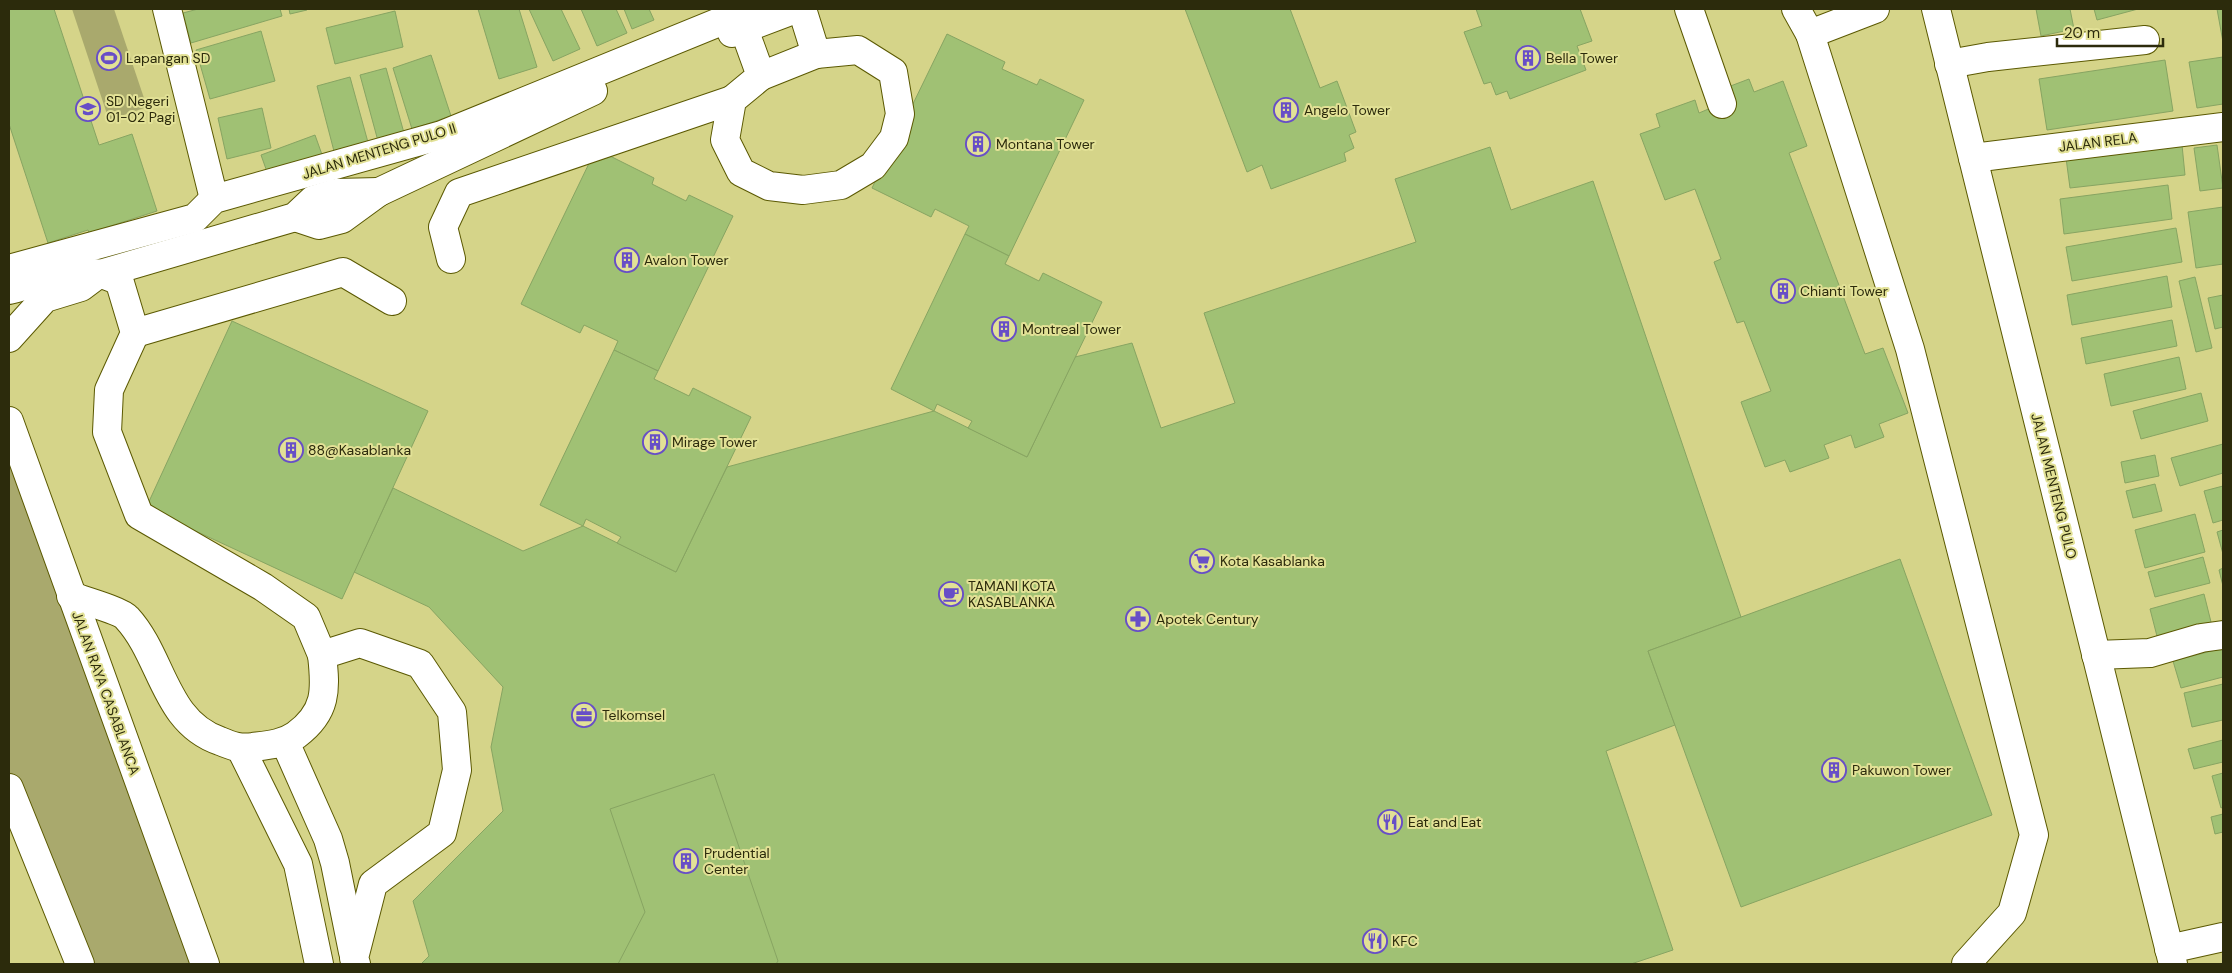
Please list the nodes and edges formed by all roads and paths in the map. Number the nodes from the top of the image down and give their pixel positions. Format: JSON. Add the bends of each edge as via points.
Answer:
{"nodes":[{"id":1,"x":167,"y":9,"type":"edge"},
{"id":2,"x":796,"y":9,"type":"edge"},
{"id":3,"x":802,"y":9,"type":"edge"},
{"id":4,"x":1690,"y":9,"type":"edge"},
{"id":5,"x":1796,"y":9,"type":"edge"},
{"id":6,"x":1875,"y":9,"type":"edge"},
{"id":7,"x":1936,"y":9,"type":"edge"},
{"id":8,"x":747,"y":19,"type":"edge"},
{"id":9,"x":1810,"y":34,"type":"junction"},
{"id":10,"x":2145,"y":40,"type":"dead end"},
{"id":11,"x":816,"y":54,"type":"junction"},
{"id":12,"x":1950,"y":64,"type":"junction"},
{"id":13,"x":761,"y":76,"type":"junction"},
{"id":14,"x":732,"y":100,"type":"junction"},
{"id":15,"x":1722,"y":104,"type":"dead end"},
{"id":16,"x":2223,"y":127,"type":"edge"},
{"id":17,"x":1973,"y":158,"type":"junction"},
{"id":18,"x":214,"y":199,"type":"junction"},
{"id":19,"x":451,"y":259,"type":"dead end"},
{"id":20,"x":9,"y":269,"type":"edge"},
{"id":21,"x":97,"y":275,"type":"junction"},
{"id":22,"x":9,"y":290,"type":"edge"},
{"id":23,"x":392,"y":301,"type":"dead end"},
{"id":24,"x":135,"y":333,"type":"junction"},
{"id":25,"x":9,"y":338,"type":"edge"},
{"id":26,"x":9,"y":421,"type":"edge"},
{"id":27,"x":71,"y":596,"type":"junction"},
{"id":28,"x":2223,"y":636,"type":"edge"},
{"id":29,"x":322,"y":655,"type":"junction"},
{"id":30,"x":2096,"y":655,"type":"junction"},
{"id":31,"x":285,"y":742,"type":"junction"},
{"id":32,"x":241,"y":749,"type":"junction"},
{"id":33,"x":9,"y":788,"type":"edge"},
{"id":34,"x":335,"y":863,"type":"junction"},
{"id":35,"x":298,"y":864,"type":"junction"},
{"id":36,"x":2223,"y":938,"type":"edge"},
{"id":37,"x":2171,"y":957,"type":"edge"},
{"id":38,"x":355,"y":961,"type":"edge"},
{"id":39,"x":80,"y":964,"type":"edge"},
{"id":40,"x":205,"y":964,"type":"edge"},
{"id":41,"x":319,"y":964,"type":"edge"},
{"id":42,"x":1966,"y":964,"type":"edge"}],
"edges":[{"from":1,"to":18,"type":"street"},
{"from":2,"to":8,"type":"street"},
{"from":3,"to":11,"type":"street"},
{"from":4,"to":15,"type":"street"},
{"from":5,"to":9,"type":"street"},
{"from":6,"to":9,"type":"street"},
{"from":7,"to":12,"type":"street","name":"JALAN MENTENG PULO"},
{"from":8,"to":13,"type":"street"},
{"from":8,"to":18,"type":"street","name":"JALAN MENTENG PULO II","via":[[442,135]]},
{"from":8,"to":21,"type":"street","via":[[379,192],[336,193],[313,200],[295,217]]},
{"from":9,"to":42,"type":"street","via":[[1910,349],[2034,835],[2012,912]]},
{"from":10,"to":12,"type":"street"},
{"from":11,"to":13,"type":"street"},
{"from":11,"to":14,"type":"street","via":[[858,50],[893,72],[900,114],[894,138],[873,166],[841,185],[803,190],[769,186],[741,172],[725,140]]},
{"from":12,"to":17,"type":"street","name":"JALAN MENTENG PULO"},
{"from":13,"to":14,"type":"street"},
{"from":14,"to":19,"type":"street","via":[[459,193],[443,227]]},
{"from":16,"to":17,"type":"street","name":"JALAN RELA"},
{"from":17,"to":30,"type":"street","name":"JALAN MENTENG PULO"},
{"from":18,"to":20,"type":"street","via":[[195,218]]},
{"from":21,"to":22,"type":"street","via":[[76,272]]},
{"from":21,"to":24,"type":"street","via":[[114,278],[120,283]]},
{"from":21,"to":25,"type":"street","via":[[81,287],[46,298]]},
{"from":23,"to":24,"type":"street","via":[[343,272]]},
{"from":24,"to":29,"type":"street","via":[[109,390],[106,432],[139,515],[263,587],[306,617]]},
{"from":26,"to":27,"type":"street","name":"JALAN RAYA CASABLANCA"},
{"from":27,"to":32,"type":"street","via":[[126,616],[150,651],[183,717],[205,736]]},
{"from":27,"to":40,"type":"street","name":"JALAN RAYA CASABLANCA"},
{"from":28,"to":30,"type":"street","via":[[2201,638],[2150,653]]},
{"from":29,"to":31,"type":"street","via":[[323,703],[310,725]]},
{"from":29,"to":38,"type":"street","via":[[360,643],[420,664],[452,712],[457,770],[442,833],[373,884]]},
{"from":30,"to":37,"type":"street","name":"JALAN MENTENG PULO"},
{"from":31,"to":32,"type":"street"},
{"from":31,"to":34,"type":"street","via":[[328,839]]},
{"from":32,"to":35,"type":"street"},
{"from":33,"to":39,"type":"street"},
{"from":34,"to":35,"type":"street"},
{"from":34,"to":38,"type":"street"},
{"from":35,"to":41,"type":"street"},
{"from":36,"to":37,"type":"street"}]}
